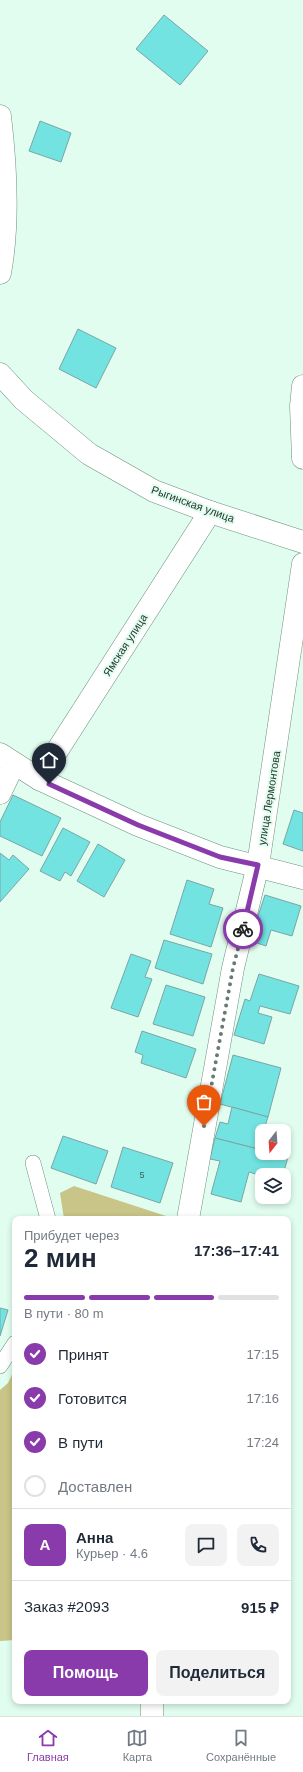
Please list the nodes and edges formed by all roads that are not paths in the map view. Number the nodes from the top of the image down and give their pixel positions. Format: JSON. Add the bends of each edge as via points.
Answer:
{"nodes":[{"id":1,"x":0,"y":116,"type":"edge"},
{"id":2,"x":0,"y":273,"type":"edge"},
{"id":3,"x":0,"y":374,"type":"edge"},
{"id":4,"x":303,"y":386,"type":"edge"},
{"id":5,"x":303,"y":458,"type":"edge"},
{"id":6,"x":210,"y":512,"type":"junction"},
{"id":7,"x":303,"y":542,"type":"edge"},
{"id":8,"x":303,"y":564,"type":"edge"},
{"id":9,"x":7,"y":759,"type":"edge"},
{"id":10,"x":39,"y":779,"type":"junction"},
{"id":11,"x":0,"y":793,"type":"edge"},
{"id":12,"x":258,"y":865,"type":"junction"},
{"id":13,"x":303,"y":878,"type":"edge"},
{"id":14,"x":33,"y":1163,"type":"dead end"},
{"id":15,"x":47,"y":1216,"type":"edge"},
{"id":16,"x":189,"y":1216,"type":"edge"},
{"id":17,"x":12,"y":1348,"type":"edge"},
{"id":18,"x":0,"y":1366,"type":"edge"},
{"id":19,"x":152,"y":1704,"type":"edge"},
{"id":20,"x":152,"y":1716,"type":"edge"}],
"edges":[{"from":1,"to":2,"type":"street","via":[[4,187],[4,241]]},
{"from":3,"to":6,"type":"street","name":"Рыгинская улица","via":[[24,400],[89,454],[154,491]]},
{"from":4,"to":5,"type":"street"},
{"from":6,"to":7,"type":"street","name":"Рыгинская улица"},
{"from":6,"to":10,"type":"street","name":"Ямская улица"},
{"from":8,"to":12,"type":"street","name":"улица Лермонтова"},
{"from":9,"to":10,"type":"street"},
{"from":9,"to":11,"type":"street"},
{"from":10,"to":12,"type":"street","via":[[138,825],[220,857]]},
{"from":12,"to":13,"type":"street"},
{"from":12,"to":16,"type":"street","name":"улица Лермонтова","via":[[233,968]]},
{"from":14,"to":15,"type":"lane"},
{"from":17,"to":18,"type":"lane"},
{"from":19,"to":20,"type":"street"}]}
